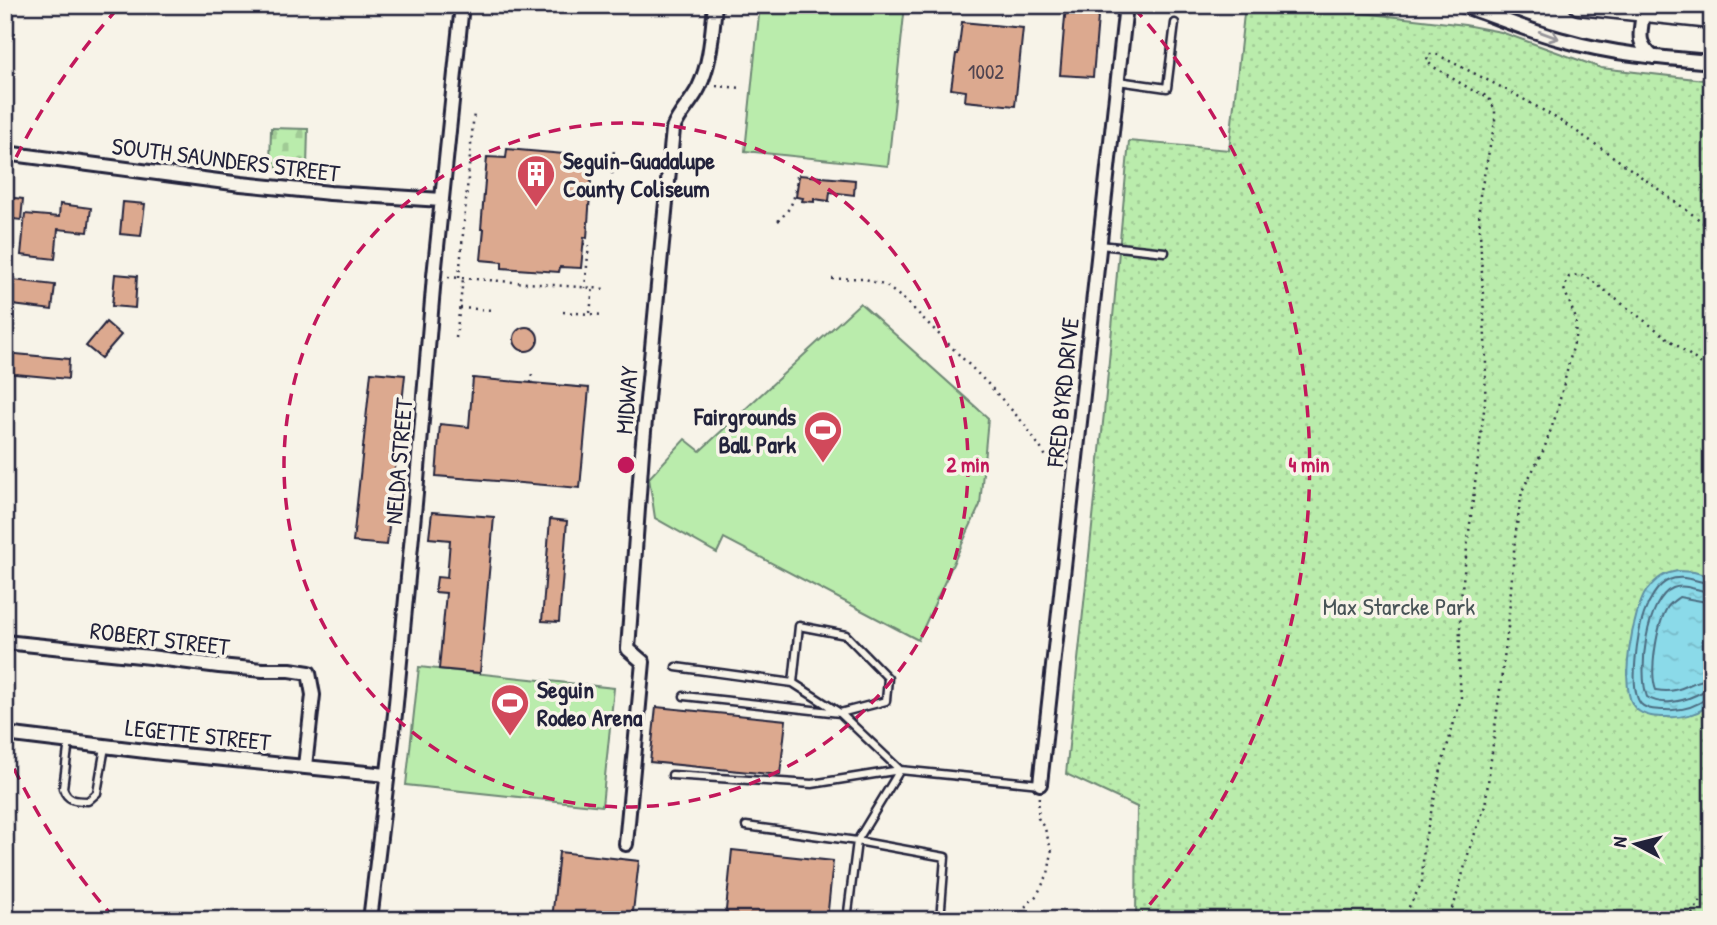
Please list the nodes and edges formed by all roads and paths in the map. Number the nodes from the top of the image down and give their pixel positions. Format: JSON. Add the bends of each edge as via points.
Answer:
{"nodes":[{"id":1,"x":462,"y":5,"type":"edge"},
{"id":2,"x":715,"y":5,"type":"edge"},
{"id":3,"x":1126,"y":5,"type":"edge"},
{"id":4,"x":1461,"y":5,"type":"edge"},
{"id":5,"x":1579,"y":5,"type":"edge"},
{"id":6,"x":1600,"y":6,"type":"edge"},
{"id":7,"x":1643,"y":12,"type":"junction"},
{"id":8,"x":1712,"y":19,"type":"edge"},
{"id":9,"x":1175,"y":23,"type":"dead end"},
{"id":10,"x":1653,"y":57,"type":"junction"},
{"id":11,"x":1712,"y":62,"type":"edge"},
{"id":12,"x":1118,"y":81,"type":"junction"},
{"id":13,"x":716,"y":86,"type":"dead end"},
{"id":14,"x":742,"y":88,"type":"dead end"},
{"id":15,"x":474,"y":112,"type":"dead end"},
{"id":16,"x":614,"y":149,"type":"dead end"},
{"id":17,"x":5,"y":153,"type":"edge"},
{"id":18,"x":797,"y":176,"type":"dead end"},
{"id":19,"x":590,"y":187,"type":"dead end"},
{"id":20,"x":442,"y":200,"type":"junction"},
{"id":21,"x":778,"y":220,"type":"dead end"},
{"id":22,"x":1712,"y":229,"type":"edge"},
{"id":23,"x":583,"y":244,"type":"dead end"},
{"id":24,"x":1100,"y":246,"type":"junction"},
{"id":25,"x":1165,"y":252,"type":"dead end"},
{"id":26,"x":434,"y":276,"type":"junction"},
{"id":27,"x":461,"y":278,"type":"junction"},
{"id":28,"x":832,"y":279,"type":"dead end"},
{"id":29,"x":585,"y":288,"type":"junction"},
{"id":30,"x":593,"y":288,"type":"junction"},
{"id":31,"x":606,"y":289,"type":"dead end"},
{"id":32,"x":460,"y":308,"type":"junction"},
{"id":33,"x":493,"y":310,"type":"dead end"},
{"id":34,"x":563,"y":312,"type":"dead end"},
{"id":35,"x":590,"y":314,"type":"junction"},
{"id":36,"x":604,"y":315,"type":"dead end"},
{"id":37,"x":456,"y":338,"type":"dead end"},
{"id":38,"x":1712,"y":372,"type":"edge"},
{"id":39,"x":532,"y":373,"type":"dead end"},
{"id":40,"x":531,"y":383,"type":"dead end"},
{"id":41,"x":1074,"y":469,"type":"junction"},
{"id":42,"x":5,"y":642,"type":"edge"},
{"id":43,"x":676,"y":667,"type":"dead end"},
{"id":44,"x":793,"y":683,"type":"junction"},
{"id":45,"x":684,"y":696,"type":"dead end"},
{"id":46,"x":839,"y":713,"type":"junction"},
{"id":47,"x":5,"y":734,"type":"edge"},
{"id":48,"x":69,"y":741,"type":"junction"},
{"id":49,"x":105,"y":746,"type":"junction"},
{"id":50,"x":305,"y":766,"type":"junction"},
{"id":51,"x":900,"y":769,"type":"junction"},
{"id":52,"x":387,"y":775,"type":"junction"},
{"id":53,"x":672,"y":775,"type":"dead end"},
{"id":54,"x":1041,"y":785,"type":"joint"},
{"id":55,"x":1038,"y":805,"type":"dead end"},
{"id":56,"x":746,"y":826,"type":"dead end"},
{"id":57,"x":857,"y":841,"type":"junction"},
{"id":58,"x":626,"y":844,"type":"dead end"},
{"id":59,"x":1712,"y":884,"type":"edge"},
{"id":60,"x":370,"y":920,"type":"edge"},
{"id":61,"x":847,"y":920,"type":"edge"},
{"id":62,"x":940,"y":920,"type":"edge"},
{"id":63,"x":1022,"y":920,"type":"edge"},
{"id":64,"x":1404,"y":920,"type":"edge"},
{"id":65,"x":1444,"y":920,"type":"edge"},
{"id":66,"x":1688,"y":920,"type":"edge"}],
"edges":[{"from":1,"to":20,"type":"street","name":"NELDA STREET"},
{"from":2,"to":58,"type":"street","name":"MIDWAY","via":[[704,76],[673,129],[628,649],[643,662]]},
{"from":3,"to":12,"type":"street","name":"FRED BYRD DRIVE"},
{"from":4,"to":10,"type":"street","one_way":true,"via":[[1562,40]]},
{"from":5,"to":6,"type":"main road"},
{"from":6,"to":7,"type":"main road"},
{"from":7,"to":8,"type":"main road"},
{"from":7,"to":10,"type":"street","via":[[1640,40]]},
{"from":9,"to":12,"type":"lane","via":[[1167,88]]},
{"from":10,"to":11,"type":"street"},
{"from":12,"to":24,"type":"street","name":"FRED BYRD DRIVE"},
{"from":13,"to":14,"type":"path"},
{"from":15,"to":27,"type":"path"},
{"from":16,"to":19,"type":"path","via":[[611,188]]},
{"from":17,"to":20,"type":"street","name":"SOUTH SAUNDERS STREET","via":[[242,184]]},
{"from":18,"to":21,"type":"path","via":[[793,202]]},
{"from":20,"to":26,"type":"street","name":"NELDA STREET"},
{"from":22,"to":64,"type":"path","via":[[1558,120],[1485,78],[1428,54],[1432,66],[1490,100],[1495,122],[1479,202],[1485,402],[1461,597],[1461,698],[1424,843],[1422,883]]},
{"from":23,"to":29,"type":"path","via":[[589,244]]},
{"from":24,"to":25,"type":"lane"},
{"from":24,"to":41,"type":"street","name":"FRED BYRD DRIVE"},
{"from":26,"to":27,"type":"path"},
{"from":26,"to":52,"type":"street","name":"NELDA STREET"},
{"from":27,"to":29,"type":"path"},
{"from":27,"to":32,"type":"path"},
{"from":28,"to":41,"type":"path","via":[[863,278],[886,286],[906,301],[1026,426],[1049,461]]},
{"from":29,"to":30,"type":"path"},
{"from":30,"to":31,"type":"path"},
{"from":30,"to":35,"type":"path"},
{"from":32,"to":33,"type":"path"},
{"from":32,"to":37,"type":"path"},
{"from":34,"to":35,"type":"path"},
{"from":35,"to":36,"type":"path"},
{"from":38,"to":65,"type":"path","via":[[1587,277],[1569,277],[1564,289],[1576,319],[1575,339],[1544,449],[1522,491],[1485,806],[1454,905]]},
{"from":39,"to":40,"type":"path"},
{"from":41,"to":54,"type":"street","name":"FRED BYRD DRIVE"},
{"from":42,"to":50,"type":"street","name":"ROBERT STREET","via":[[309,673],[313,695]]},
{"from":43,"to":44,"type":"lane"},
{"from":44,"to":46,"type":"lane"},
{"from":44,"to":46,"type":"lane","via":[[799,626],[846,635],[888,678],[886,701]]},
{"from":45,"to":46,"type":"lane"},
{"from":46,"to":51,"type":"lane"},
{"from":47,"to":48,"type":"street","name":"LEGETTE STREET"},
{"from":48,"to":49,"type":"street","name":"LEGETTE STREET"},
{"from":48,"to":49,"type":"lane","via":[[63,788],[74,801],[88,801],[97,793]]},
{"from":49,"to":50,"type":"street","name":"LEGETTE STREET"},
{"from":50,"to":52,"type":"street","name":"LEGETTE STREET"},
{"from":51,"to":53,"type":"lane","via":[[812,784]]},
{"from":51,"to":54,"type":"lane"},
{"from":51,"to":57,"type":"lane"},
{"from":52,"to":60,"type":"street","name":"NELDA STREET"},
{"from":55,"to":63,"type":"path","via":[[1038,818],[1052,852],[1048,874],[1023,909]]},
{"from":56,"to":57,"type":"lane"},
{"from":57,"to":61,"type":"lane"},
{"from":57,"to":62,"type":"lane","via":[[945,857]]},
{"from":59,"to":66,"type":"path"}]}
